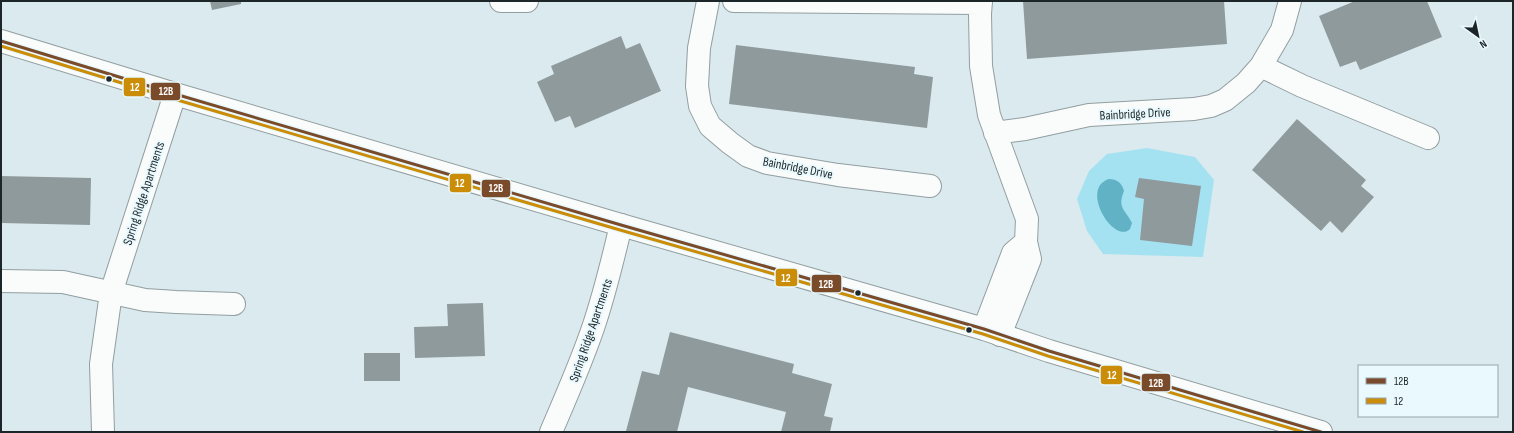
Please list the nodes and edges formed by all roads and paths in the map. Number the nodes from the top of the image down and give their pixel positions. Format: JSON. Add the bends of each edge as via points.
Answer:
{"nodes":[{"id":1,"x":501,"y":1,"type":"edge"},
{"id":2,"x":527,"y":1,"type":"edge"},
{"id":3,"x":708,"y":1,"type":"edge"},
{"id":4,"x":734,"y":1,"type":"edge"},
{"id":5,"x":1290,"y":1,"type":"edge"},
{"id":6,"x":981,"y":2,"type":"edge"},
{"id":7,"x":1,"y":41,"type":"edge"},
{"id":8,"x":1261,"y":66,"type":"junction"},
{"id":9,"x":175,"y":94,"type":"junction"},
{"id":10,"x":995,"y":133,"type":"junction"},
{"id":11,"x":1428,"y":138,"type":"dead end"},
{"id":12,"x":930,"y":186,"type":"dead end"},
{"id":13,"x":621,"y":225,"type":"junction"},
{"id":14,"x":1,"y":281,"type":"edge"},
{"id":15,"x":111,"y":293,"type":"junction"},
{"id":16,"x":234,"y":304,"type":"dead end"},
{"id":17,"x":992,"y":332,"type":"junction"},
{"id":18,"x":103,"y":432,"type":"edge"},
{"id":19,"x":551,"y":432,"type":"edge"},
{"id":20,"x":1320,"y":432,"type":"edge"}],
"edges":[{"from":1,"to":2,"type":"street"},
{"from":3,"to":12,"type":"street","name":"Bainbridge Drive","via":[[699,48],[697,86],[700,106],[710,126],[730,143],[748,156],[768,163],[838,175]]},
{"from":4,"to":6,"type":"street"},
{"from":5,"to":8,"type":"street","name":"Bainbridge Drive","via":[[1282,30]]},
{"from":6,"to":10,"type":"street","via":[[981,66],[989,115]]},
{"from":7,"to":9,"type":"street"},
{"from":8,"to":10,"type":"street","name":"Bainbridge Drive","via":[[1246,83],[1225,100],[1211,106],[1089,115]]},
{"from":8,"to":11,"type":"street","via":[[1302,86]]},
{"from":9,"to":13,"type":"street"},
{"from":9,"to":15,"type":"street","name":"Spring Ridge Apartments"},
{"from":10,"to":17,"type":"street","via":[[1027,219],[1026,242],[1013,253]]},
{"from":13,"to":17,"type":"street"},
{"from":13,"to":19,"type":"street","name":"Spring Ridge Apartments","via":[[594,325]]},
{"from":14,"to":15,"type":"street","via":[[63,282]]},
{"from":15,"to":16,"type":"street","via":[[145,300]]},
{"from":15,"to":18,"type":"street","name":"Spring Ridge Apartments","via":[[101,364]]},
{"from":17,"to":20,"type":"street"}]}
